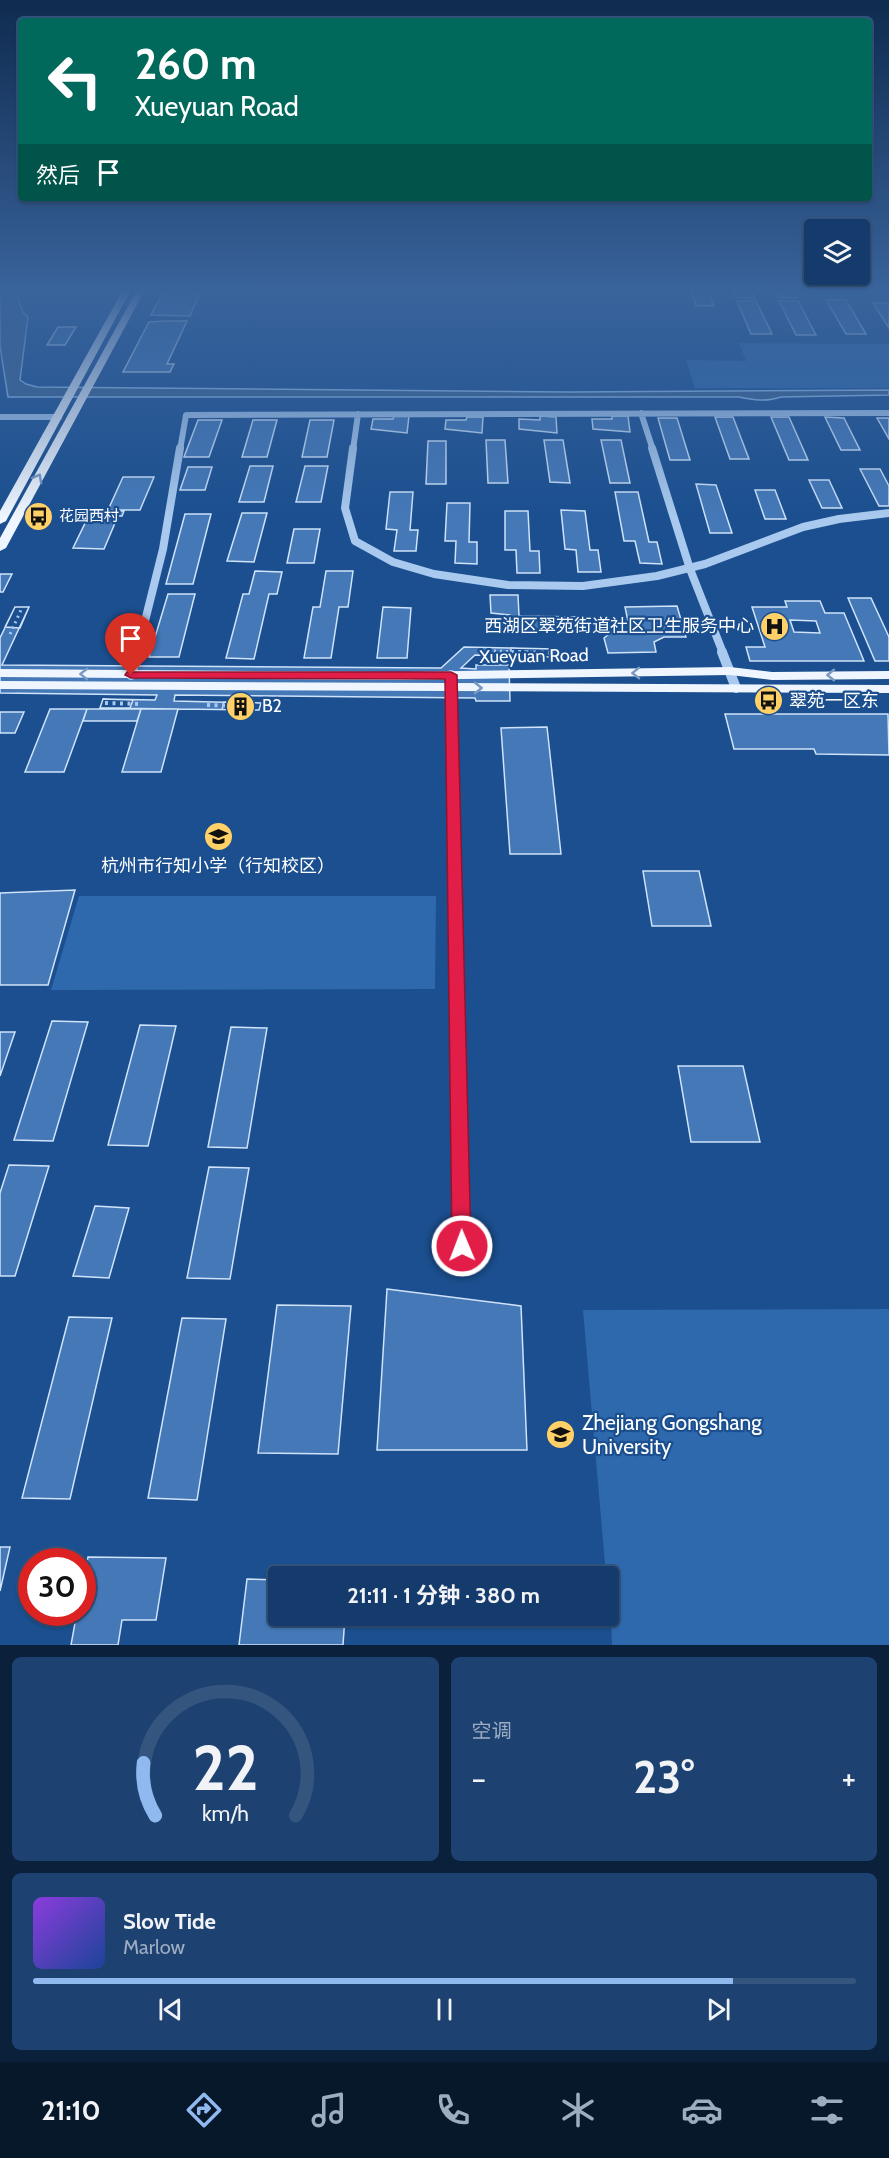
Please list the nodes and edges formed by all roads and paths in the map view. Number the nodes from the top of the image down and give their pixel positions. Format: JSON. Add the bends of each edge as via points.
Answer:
{"nodes":[{"id":1,"x":87,"y":365,"type":"edge"},
{"id":2,"x":100,"y":365,"type":"edge"},
{"id":3,"x":641,"y":413,"type":"junction"},
{"id":4,"x":889,"y":413,"type":"edge"},
{"id":5,"x":358,"y":414,"type":"junction"},
{"id":6,"x":0,"y":417,"type":"edge"},
{"id":7,"x":59,"y":417,"type":"junction"},
{"id":8,"x":889,"y":513,"type":"edge"},
{"id":9,"x":0,"y":521,"type":"edge"},
{"id":10,"x":0,"y":548,"type":"edge"},
{"id":11,"x":690,"y":569,"type":"junction"},
{"id":12,"x":21,"y":610,"type":"dead end"},
{"id":13,"x":9,"y":634,"type":"dead end"},
{"id":14,"x":494,"y":651,"type":"dead end"},
{"id":15,"x":554,"y":653,"type":"dead end"},
{"id":16,"x":730,"y":671,"type":"junction"},
{"id":17,"x":0,"y":673,"type":"edge"},
{"id":18,"x":131,"y":675,"type":"junction"},
{"id":19,"x":889,"y":675,"type":"edge"},
{"id":20,"x":451,"y":681,"type":"junction"},
{"id":21,"x":0,"y":685,"type":"edge"},
{"id":22,"x":736,"y":688,"type":"junction"},
{"id":23,"x":889,"y":689,"type":"edge"},
{"id":24,"x":105,"y":704,"type":"dead end"},
{"id":25,"x":142,"y":704,"type":"dead end"},
{"id":26,"x":207,"y":705,"type":"dead end"},
{"id":27,"x":254,"y":706,"type":"dead end"},
{"id":28,"x":462,"y":1246,"type":"dead end"}],
"edges":[{"from":1,"to":7,"type":"main road"},
{"from":10,"to":2,"type":"main road","one_way":true},
{"from":3,"to":4,"type":"street"},
{"from":3,"to":5,"type":"street"},
{"from":3,"to":11,"type":"street"},
{"from":5,"to":11,"type":"street","via":[[345,508],[355,541],[397,564],[470,582],[605,586]]},
{"from":5,"to":18,"type":"street","via":[[186,415],[163,549]]},
{"from":6,"to":7,"type":"street"},
{"from":7,"to":9,"type":"main road"},
{"from":8,"to":11,"type":"street","via":[[842,518],[791,531]]},
{"from":11,"to":16,"type":"street"},
{"from":12,"to":13,"type":"path"},
{"from":14,"to":15,"type":"path"},
{"from":19,"to":16,"type":"main road","name":"Xueyuan Road","one_way":true,"via":[[772,676]]},
{"from":16,"to":20,"type":"main road","name":"Xueyuan Road","one_way":true},
{"from":16,"to":22,"type":"street"},
{"from":18,"to":17,"type":"main road","name":"Xueyuan Road","one_way":true},
{"from":18,"to":20,"type":"main road","name":"Xueyuan Road"},
{"from":20,"to":21,"type":"main road","name":"Xueyuan Road"},
{"from":20,"to":22,"type":"main road","name":"Xueyuan Road","one_way":true},
{"from":20,"to":28,"type":"street"},
{"from":22,"to":23,"type":"main road","name":"Xueyuan Road"},
{"from":24,"to":25,"type":"path"},
{"from":26,"to":27,"type":"path"}]}
